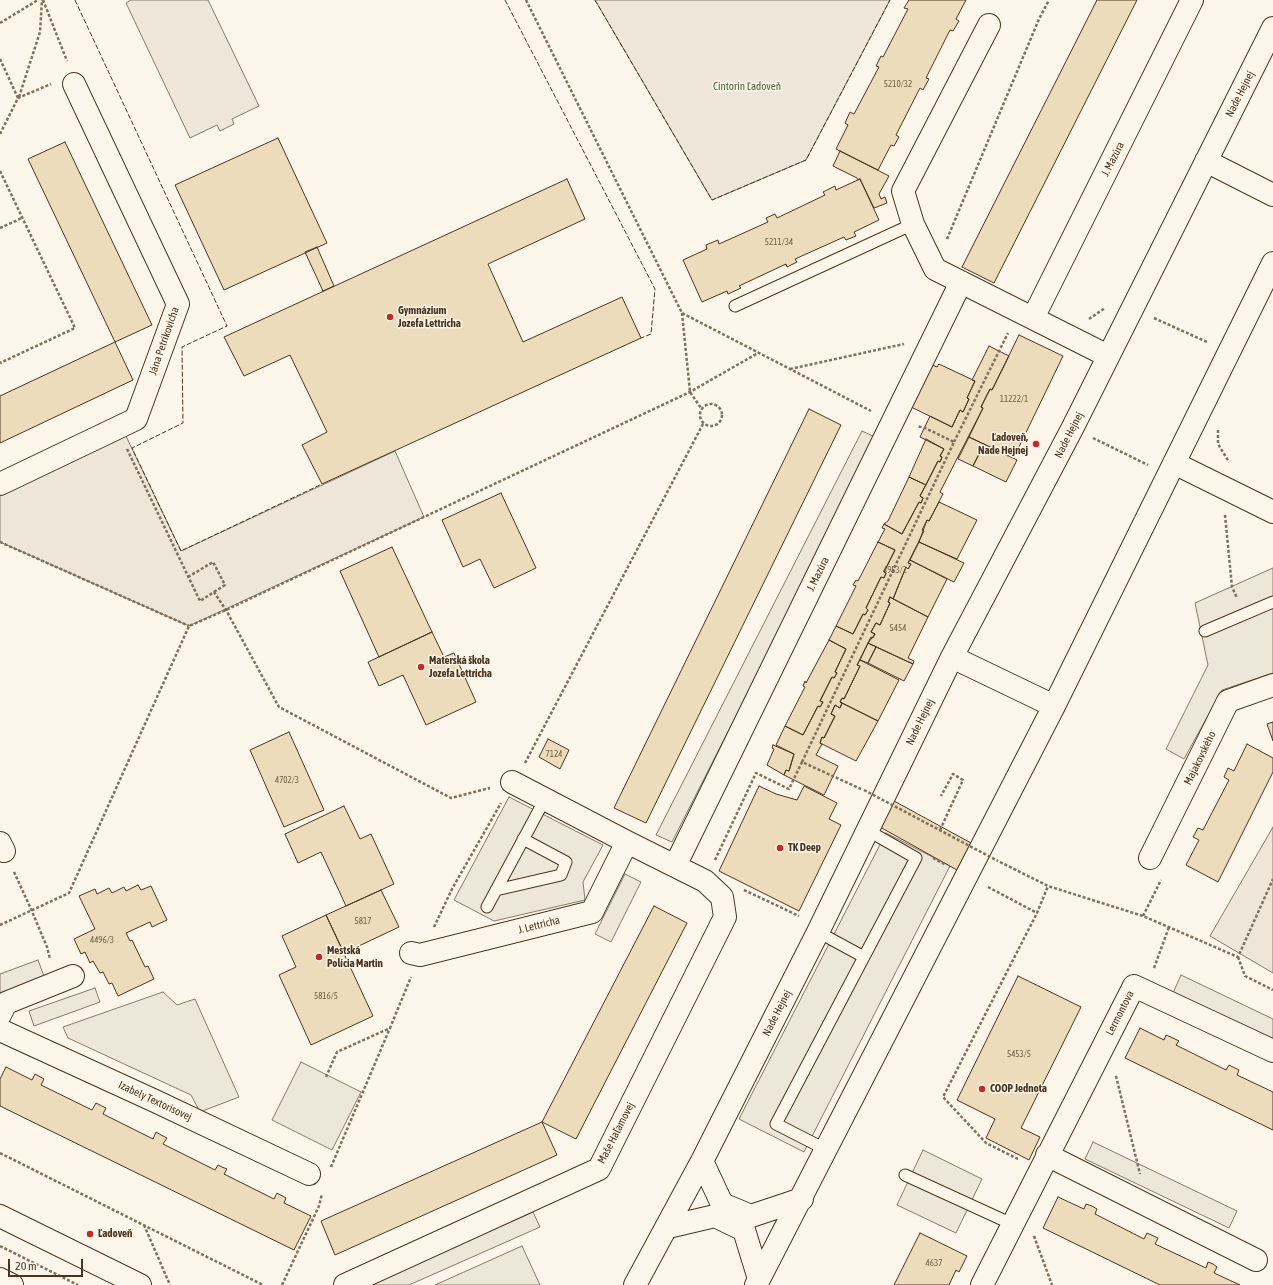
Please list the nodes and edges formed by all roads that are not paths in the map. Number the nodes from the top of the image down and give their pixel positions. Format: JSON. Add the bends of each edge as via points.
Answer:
{"nodes":[{"id":1,"x":1192,"y":0,"type":"edge"},
{"id":2,"x":989,"y":25,"type":"dead end"},
{"id":3,"x":1273,"y":28,"type":"edge"},
{"id":4,"x":73,"y":80,"type":"road end"},
{"id":5,"x":1206,"y":161,"type":"junction"},
{"id":6,"x":1273,"y":195,"type":"edge"},
{"id":7,"x":912,"y":224,"type":"junction"},
{"id":8,"x":1273,"y":263,"type":"edge"},
{"id":9,"x":960,"y":282,"type":"junction"},
{"id":10,"x":735,"y":306,"type":"dead end"},
{"id":11,"x":1033,"y":318,"type":"junction"},
{"id":12,"x":1108,"y":356,"type":"junction"},
{"id":13,"x":1171,"y":469,"type":"junction"},
{"id":14,"x":0,"y":484,"type":"edge"},
{"id":15,"x":1273,"y":512,"type":"edge"},
{"id":16,"x":1273,"y":602,"type":"edge"},
{"id":17,"x":1206,"y":631,"type":"dead end"},
{"id":18,"x":952,"y":657,"type":"junction"},
{"id":19,"x":1273,"y":685,"type":"edge"},
{"id":20,"x":1054,"y":706,"type":"junction"},
{"id":21,"x":518,"y":774,"type":"road end"},
{"id":22,"x":545,"y":799,"type":"junction"},
{"id":23,"x":867,"y":830,"type":"junction"},
{"id":24,"x":523,"y":839,"type":"junction"},
{"id":25,"x":627,"y":842,"type":"junction"},
{"id":26,"x":1150,"y":858,"type":"dead end"},
{"id":27,"x":675,"y":866,"type":"junction"},
{"id":28,"x":496,"y":890,"type":"junction"},
{"id":29,"x":487,"y":907,"type":"dead end"},
{"id":30,"x":810,"y":925,"type":"junction"},
{"id":31,"x":411,"y":953,"type":"dead end"},
{"id":32,"x":864,"y":957,"type":"junction"},
{"id":33,"x":64,"y":980,"type":"road end"},
{"id":34,"x":0,"y":1014,"type":"edge"},
{"id":35,"x":0,"y":1030,"type":"edge"},
{"id":36,"x":1273,"y":1051,"type":"edge"},
{"id":37,"x":827,"y":1150,"type":"junction"},
{"id":38,"x":702,"y":1161,"type":"junction"},
{"id":39,"x":1043,"y":1163,"type":"junction"},
{"id":40,"x":309,"y":1174,"type":"dead end"},
{"id":41,"x":905,"y":1175,"type":"dead end"},
{"id":42,"x":802,"y":1199,"type":"junction"},
{"id":43,"x":2,"y":1220,"type":"edge"},
{"id":44,"x":1012,"y":1224,"type":"junction"},
{"id":45,"x":668,"y":1227,"type":"junction"},
{"id":46,"x":1256,"y":1260,"type":"dead end"},
{"id":47,"x":0,"y":1279,"type":"edge"},
{"id":48,"x":758,"y":1282,"type":"edge"},
{"id":49,"x":12,"y":1285,"type":"edge"},
{"id":50,"x":140,"y":1285,"type":"edge"},
{"id":51,"x":345,"y":1285,"type":"edge"},
{"id":52,"x":635,"y":1285,"type":"edge"},
{"id":53,"x":982,"y":1285,"type":"edge"}],
"edges":[{"from":1,"to":11,"type":"street","name":"J. Mazúra"},
{"from":2,"to":7,"type":"street","via":[[903,191]]},
{"from":3,"to":5,"type":"street","name":"Nade Hejnej"},
{"from":4,"to":14,"type":"street","name":"Jána Petrikovicha","via":[[178,304],[136,419]]},
{"from":5,"to":6,"type":"street"},
{"from":5,"to":12,"type":"street","name":"Nade Hejnej"},
{"from":7,"to":9,"type":"street","via":[[935,269]]},
{"from":7,"to":10,"type":"lane"},
{"from":8,"to":13,"type":"street"},
{"from":9,"to":11,"type":"street"},
{"from":9,"to":27,"type":"street","name":"J. Mazúra"},
{"from":11,"to":12,"type":"street"},
{"from":12,"to":18,"type":"street","name":"Nade Hejnej"},
{"from":13,"to":15,"type":"street","via":[[1227,478]]},
{"from":13,"to":20,"type":"street"},
{"from":16,"to":17,"type":"lane"},
{"from":18,"to":20,"type":"street"},
{"from":18,"to":23,"type":"street","name":"Nade Hejnej"},
{"from":19,"to":26,"type":"street","name":"Majakovského","via":[[1228,700]]},
{"from":20,"to":37,"type":"street"},
{"from":21,"to":22,"type":"street"},
{"from":22,"to":24,"type":"lane"},
{"from":22,"to":25,"type":"street"},
{"from":23,"to":30,"type":"street","name":"Nade Hejnej"},
{"from":23,"to":32,"type":"lane","via":[[916,858]]},
{"from":24,"to":28,"type":"lane"},
{"from":24,"to":28,"type":"lane","via":[[566,862],[561,875]]},
{"from":25,"to":27,"type":"street"},
{"from":25,"to":31,"type":"street","name":"J. Lettricha","via":[[592,912],[420,955]]},
{"from":27,"to":51,"type":"street","name":"Maše Haľamovej","via":[[705,881],[722,897],[725,916],[599,1169]]},
{"from":28,"to":29,"type":"lane"},
{"from":30,"to":32,"type":"lane"},
{"from":30,"to":38,"type":"street","name":"Nade Hejnej"},
{"from":32,"to":37,"type":"lane","via":[[776,1124]]},
{"from":33,"to":34,"type":"street","via":[[6,1003]]},
{"from":35,"to":40,"type":"street","name":"Izabely Textorisovej"},
{"from":36,"to":39,"type":"street","name":"Lermontova","via":[[1134,986]]},
{"from":37,"to":42,"type":"street"},
{"from":38,"to":42,"type":"street","via":[[722,1204],[751,1216]]},
{"from":38,"to":45,"type":"street","name":"Nade Hejnej"},
{"from":39,"to":44,"type":"street","name":"Lermontova"},
{"from":39,"to":46,"type":"street","via":[[1148,1206]]},
{"from":41,"to":44,"type":"lane"},
{"from":42,"to":48,"type":"street"},
{"from":43,"to":50,"type":"street"},
{"from":44,"to":53,"type":"street","name":"Lermontova"},
{"from":45,"to":48,"type":"street","via":[[715,1216],[744,1230]]},
{"from":45,"to":52,"type":"street","name":"Nade Hejnej"},
{"from":47,"to":49,"type":"street"}]}
